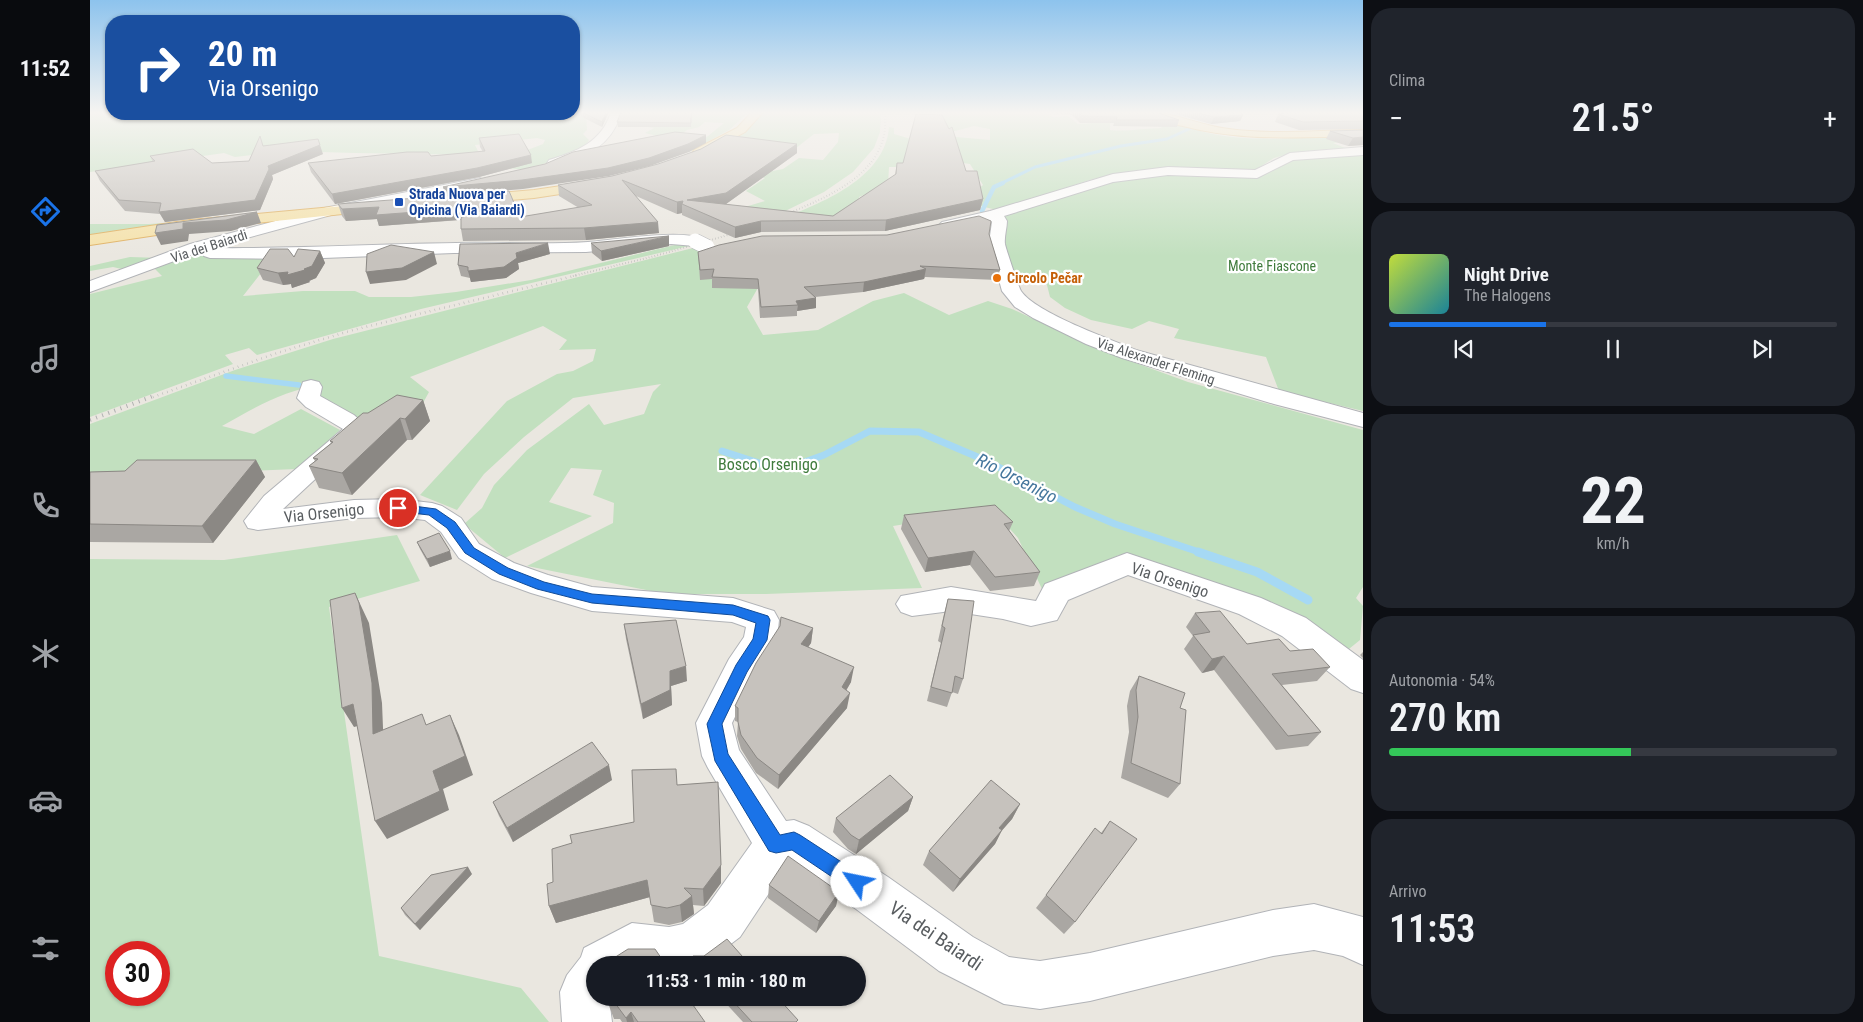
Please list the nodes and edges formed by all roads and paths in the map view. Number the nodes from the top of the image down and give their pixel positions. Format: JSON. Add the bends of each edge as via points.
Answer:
{"nodes":[{"id":1,"x":560,"y":160,"type":"edge"},
{"id":2,"x":1285,"y":160,"type":"edge"},
{"id":3,"x":542,"y":167,"type":"edge"},
{"id":4,"x":494,"y":180,"type":"edge"},
{"id":5,"x":604,"y":183,"type":"edge"},
{"id":6,"x":329,"y":211,"type":"junction"},
{"id":7,"x":993,"y":216,"type":"junction"},
{"id":8,"x":934,"y":228,"type":"edge"},
{"id":9,"x":90,"y":240,"type":"edge"},
{"id":10,"x":724,"y":248,"type":"edge"},
{"id":11,"x":177,"y":256,"type":"junction"},
{"id":12,"x":90,"y":287,"type":"edge"},
{"id":13,"x":311,"y":387,"type":"dead end"},
{"id":14,"x":1363,"y":420,"type":"edge"},
{"id":15,"x":912,"y":604,"type":"dead end"},
{"id":16,"x":1363,"y":679,"type":"edge"},
{"id":17,"x":776,"y":844,"type":"junction"},
{"id":18,"x":1363,"y":942,"type":"edge"},
{"id":19,"x":616,"y":956,"type":"edge"},
{"id":20,"x":586,"y":989,"type":"edge"},
{"id":21,"x":587,"y":1022,"type":"edge"}],
"edges":[{"from":1,"to":3,"type":"street"},
{"from":2,"to":7,"type":"street","via":[[1257,174],[1160,171],[1113,178]]},
{"from":4,"to":6,"type":"street","name":"Via dei Baiardi"},
{"from":5,"to":6,"type":"main road","via":[[534,194]]},
{"from":6,"to":9,"type":"main road","via":[[190,225]]},
{"from":6,"to":11,"type":"street","name":"Via dei Baiardi","via":[[203,245]]},
{"from":7,"to":8,"type":"street"},
{"from":7,"to":14,"type":"street","name":"Via Alexander Fleming","via":[[1000,221],[997,243],[1011,291],[1022,303],[1040,314],[1129,354]]},
{"from":10,"to":11,"type":"street","via":[[671,239],[600,247]]},
{"from":11,"to":12,"type":"street","name":"Via dei Baiardi"},
{"from":13,"to":17,"type":"street","name":"Via Orsenigo","via":[[308,398],[347,418],[357,429],[258,520],[354,509],[398,508],[432,512],[451,525],[469,550],[503,571],[542,586],[592,599],[733,610],[763,620],[760,640],[741,669],[714,724],[721,756]]},
{"from":15,"to":16,"type":"street","name":"Via Orsenigo","via":[[951,599],[1031,614],[1046,610],[1056,592],[1127,564],[1250,606],[1294,627]]},
{"from":17,"to":18,"type":"street","name":"Via dei Baiardi","via":[[794,841],[956,954],[1004,980],[1040,985],[1090,977],[1273,933],[1314,927],[1352,935]]},
{"from":17,"to":19,"type":"street","via":[[724,921],[693,946],[668,950],[632,946]]},
{"from":20,"to":21,"type":"street"}]}
